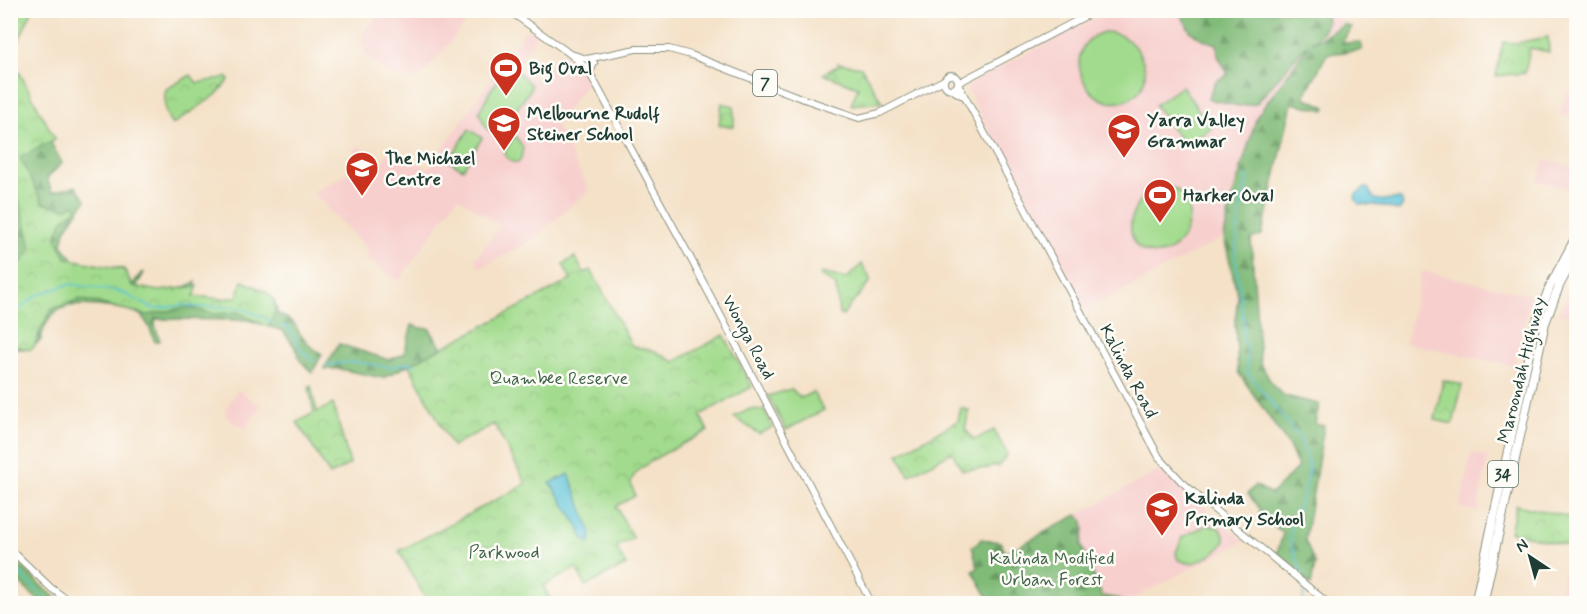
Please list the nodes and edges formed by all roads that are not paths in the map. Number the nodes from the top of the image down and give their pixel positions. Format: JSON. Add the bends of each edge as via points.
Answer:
{"nodes":[{"id":1,"x":508,"y":10,"type":"edge"},
{"id":2,"x":1097,"y":10,"type":"edge"},
{"id":3,"x":589,"y":64,"type":"junction"},
{"id":4,"x":972,"y":74,"type":"junction"},
{"id":5,"x":955,"y":75,"type":"junction"},
{"id":6,"x":947,"y":85,"type":"junction"},
{"id":7,"x":959,"y":86,"type":"junction"},
{"id":8,"x":966,"y":100,"type":"junction"},
{"id":9,"x":1576,"y":237,"type":"edge"},
{"id":10,"x":1576,"y":254,"type":"edge"},
{"id":11,"x":1536,"y":344,"type":"junction"},
{"id":12,"x":1497,"y":520,"type":"junction"},
{"id":13,"x":10,"y":549,"type":"edge"},
{"id":14,"x":73,"y":603,"type":"edge"},
{"id":15,"x":872,"y":603,"type":"edge"},
{"id":16,"x":1329,"y":603,"type":"edge"},
{"id":17,"x":1474,"y":603,"type":"edge"},
{"id":18,"x":1483,"y":603,"type":"edge"}],
"edges":[{"from":1,"to":3,"type":"main road","name":"Wonga Road"},
{"from":2,"to":4,"type":"main road","number":"7"},
{"from":3,"to":6,"type":"main road","number":"7","via":[[622,51],[678,51],[851,116],[866,118],[928,89]]},
{"from":3,"to":15,"type":"main road","name":"Wonga Road","via":[[597,86]]},
{"from":4,"to":5,"type":"main road","number":"7"},
{"from":4,"to":7,"type":"main road","number":"7"},
{"from":5,"to":6,"type":"main road","number":"7","via":[[949,75]]},
{"from":5,"to":7,"type":"main road","name":"Kalinda Road"},
{"from":6,"to":7,"type":"main road","number":"7"},
{"from":6,"to":8,"type":"main road","name":"Kalinda Road"},
{"from":7,"to":8,"type":"main road","name":"Kalinda Road"},
{"from":8,"to":16,"type":"main road","name":"Kalinda Road","via":[[1159,457],[1180,482]]},
{"from":9,"to":11,"type":"highway","name":"Maroondah Highway","number":"34","via":[[1544,298]]},
{"from":10,"to":11,"type":"highway","name":"Maroondah Highway","number":"34"},
{"from":11,"to":12,"type":"highway","name":"Maroondah Highway","number":"34"},
{"from":12,"to":17,"type":"highway","name":"Maroondah Highway","number":"34"},
{"from":12,"to":18,"type":"highway","name":"Maroondah Highway","number":"34"},
{"from":13,"to":14,"type":"main road"}]}
